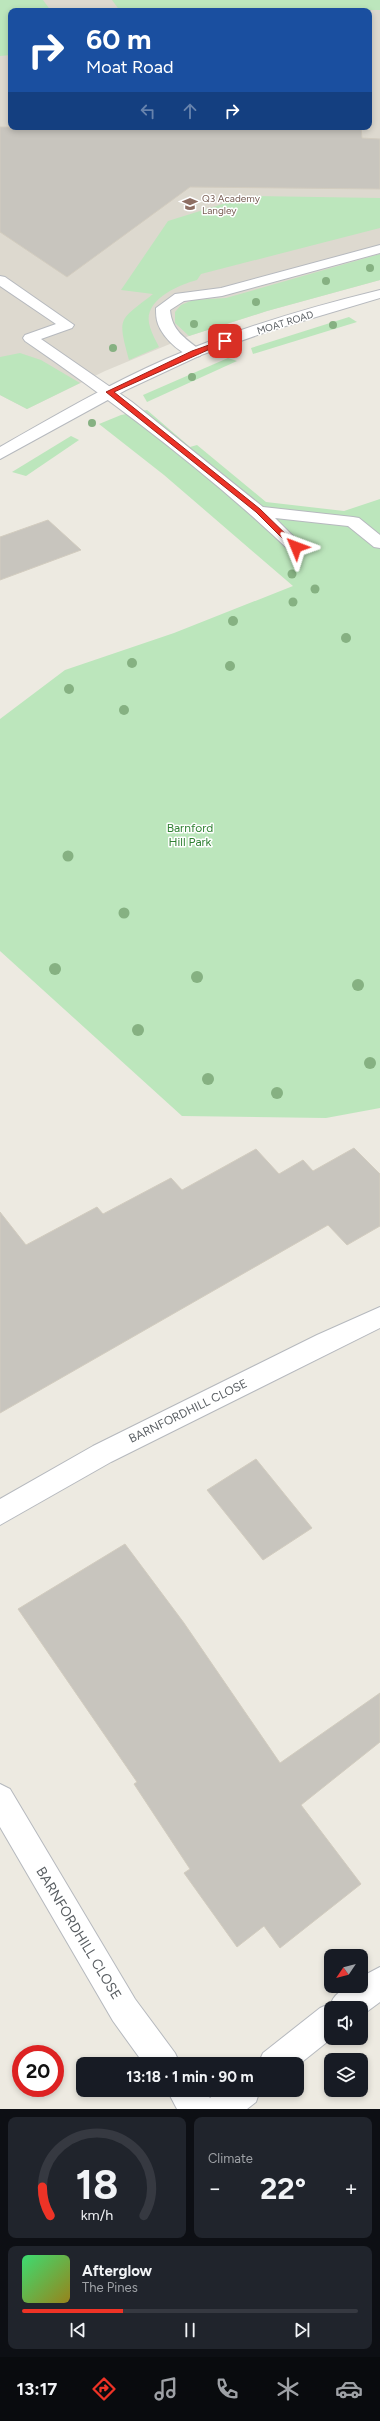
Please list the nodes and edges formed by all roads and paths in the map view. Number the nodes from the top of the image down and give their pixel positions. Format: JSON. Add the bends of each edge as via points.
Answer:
{"nodes":[{"id":1,"x":380,"y":249,"type":"edge"},
{"id":2,"x":0,"y":280,"type":"edge"},
{"id":3,"x":380,"y":294,"type":"edge"},
{"id":4,"x":195,"y":353,"type":"junction"},
{"id":5,"x":110,"y":392,"type":"junction"},
{"id":6,"x":0,"y":454,"type":"edge"},
{"id":7,"x":258,"y":510,"type":"junction"},
{"id":8,"x":380,"y":543,"type":"edge"},
{"id":9,"x":296,"y":547,"type":"dead end"},
{"id":10,"x":380,"y":1317,"type":"edge"},
{"id":11,"x":0,"y":1513,"type":"edge"},
{"id":12,"x":0,"y":1799,"type":"edge"},
{"id":13,"x":380,"y":1983,"type":"edge"},
{"id":14,"x":355,"y":2001,"type":"edge"},
{"id":15,"x":324,"y":2025,"type":"edge"},
{"id":16,"x":159,"y":2057,"type":"edge"},
{"id":17,"x":283,"y":2057,"type":"edge"},
{"id":18,"x":189,"y":2097,"type":"edge"},
{"id":19,"x":236,"y":2097,"type":"edge"},
{"id":20,"x":198,"y":2109,"type":"edge"},
{"id":21,"x":222,"y":2109,"type":"edge"}],
"edges":[{"from":1,"to":4,"type":"street","via":[[222,292],[180,297],[163,308],[163,322],[170,334]]},
{"from":2,"to":5,"type":"street","via":[[67,326],[30,338]]},
{"from":3,"to":4,"type":"street","name":"MOAT ROAD","via":[[259,329]]},
{"from":4,"to":5,"type":"street","name":"MOAT ROAD"},
{"from":5,"to":6,"type":"street","name":"MOAT ROAD"},
{"from":5,"to":7,"type":"street"},
{"from":7,"to":8,"type":"street","via":[[353,522]]},
{"from":7,"to":9,"type":"street"},
{"from":10,"to":11,"type":"street","name":"BARNFORDHILL CLOSE","via":[[102,1454]]},
{"from":12,"to":16,"type":"street","name":"BARNFORDHILL CLOSE","via":[[124,2010]]},
{"from":13,"to":14,"type":"street"},
{"from":15,"to":17,"type":"street"},
{"from":18,"to":20,"type":"street"},
{"from":19,"to":21,"type":"street"}]}
